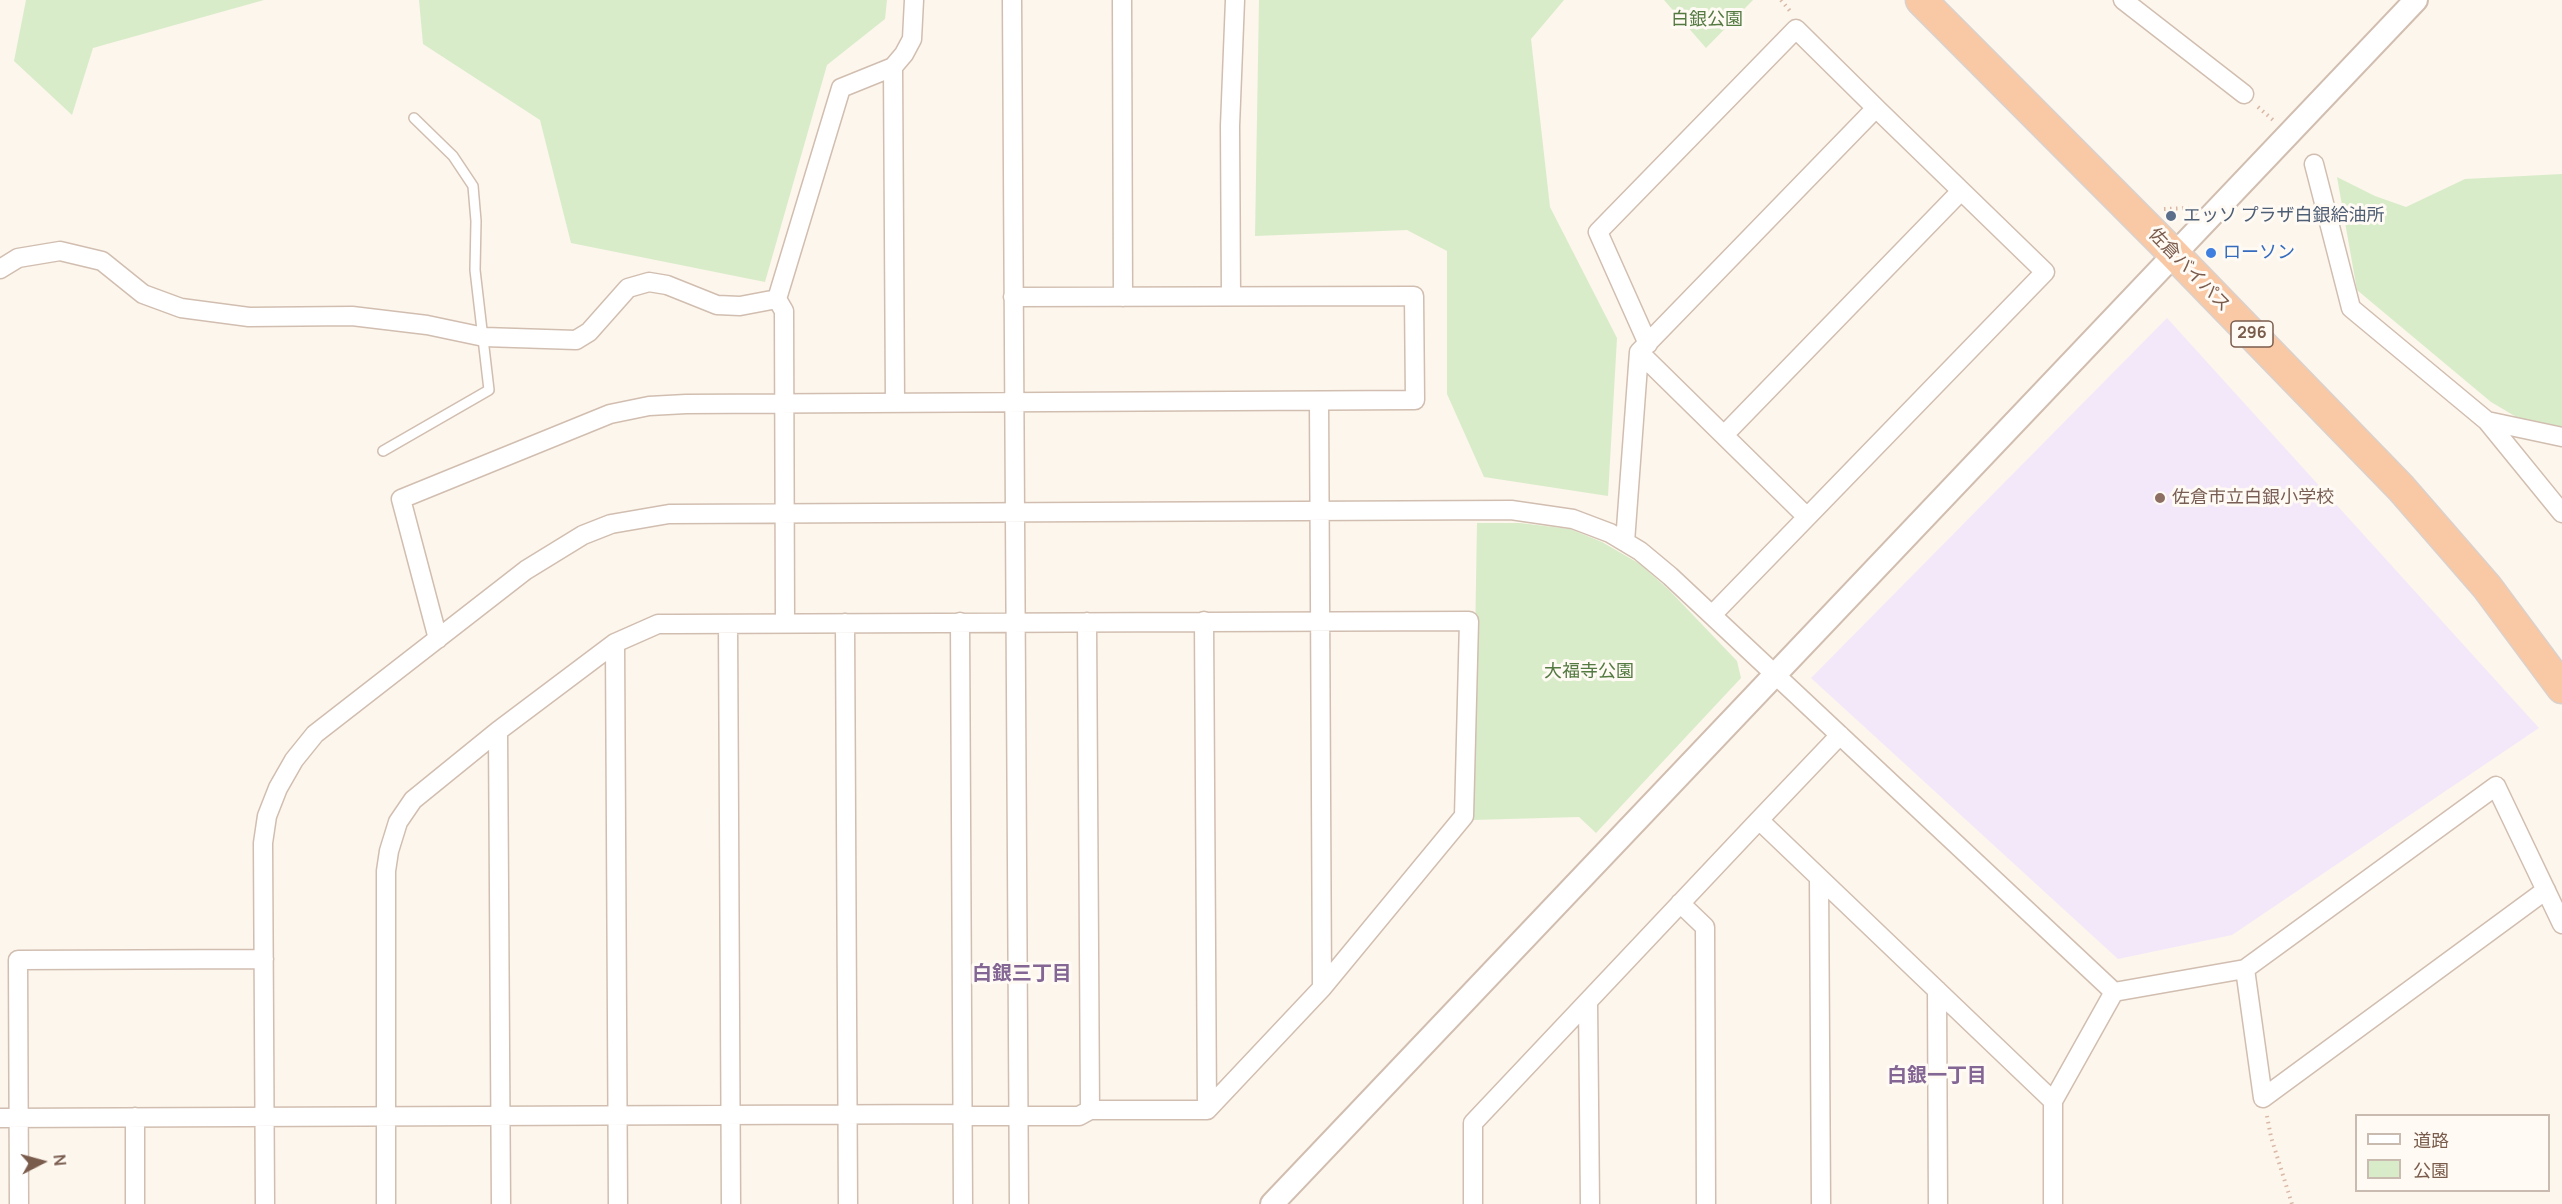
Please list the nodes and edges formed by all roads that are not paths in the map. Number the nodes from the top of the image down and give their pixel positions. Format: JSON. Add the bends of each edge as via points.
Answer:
{"nodes":[{"id":1,"x":914,"y":0,"type":"edge"},
{"id":2,"x":1012,"y":0,"type":"edge"},
{"id":3,"x":1122,"y":0,"type":"edge"},
{"id":4,"x":1235,"y":0,"type":"edge"},
{"id":5,"x":1921,"y":0,"type":"edge"},
{"id":6,"x":2123,"y":0,"type":"edge"},
{"id":7,"x":2415,"y":0,"type":"edge"},
{"id":8,"x":893,"y":67,"type":"junction"},
{"id":9,"x":2244,"y":94,"type":"road end"},
{"id":10,"x":1876,"y":108,"type":"junction"},
{"id":11,"x":414,"y":118,"type":"dead end"},
{"id":12,"x":2314,"y":164,"type":"dead end"},
{"id":13,"x":1961,"y":190,"type":"junction"},
{"id":14,"x":2173,"y":253,"type":"junction"},
{"id":15,"x":0,"y":269,"type":"edge"},
{"id":16,"x":1231,"y":296,"type":"junction"},
{"id":17,"x":1013,"y":297,"type":"junction"},
{"id":18,"x":1123,"y":297,"type":"junction"},
{"id":19,"x":777,"y":299,"type":"junction"},
{"id":20,"x":484,"y":337,"type":"junction"},
{"id":21,"x":1643,"y":348,"type":"junction"},
{"id":22,"x":1319,"y":401,"type":"junction"},
{"id":23,"x":1014,"y":402,"type":"junction"},
{"id":24,"x":784,"y":403,"type":"junction"},
{"id":25,"x":895,"y":403,"type":"junction"},
{"id":26,"x":2487,"y":421,"type":"junction"},
{"id":27,"x":1724,"y":435,"type":"junction"},
{"id":28,"x":2562,"y":437,"type":"edge"},
{"id":29,"x":382,"y":452,"type":"dead end"},
{"id":30,"x":1319,"y":511,"type":"junction"},
{"id":31,"x":1016,"y":513,"type":"junction"},
{"id":32,"x":2562,"y":513,"type":"edge"},
{"id":33,"x":784,"y":514,"type":"junction"},
{"id":34,"x":1807,"y":517,"type":"junction"},
{"id":35,"x":1625,"y":542,"type":"junction"},
{"id":36,"x":1712,"y":615,"type":"junction"},
{"id":37,"x":1204,"y":621,"type":"junction"},
{"id":38,"x":1320,"y":621,"type":"junction"},
{"id":39,"x":960,"y":622,"type":"junction"},
{"id":40,"x":1015,"y":622,"type":"junction"},
{"id":41,"x":1088,"y":622,"type":"junction"},
{"id":42,"x":785,"y":623,"type":"junction"},
{"id":43,"x":845,"y":623,"type":"junction"},
{"id":44,"x":728,"y":624,"type":"junction"},
{"id":45,"x":438,"y":639,"type":"junction"},
{"id":46,"x":615,"y":643,"type":"junction"},
{"id":47,"x":1774,"y":674,"type":"junction"},
{"id":48,"x":2560,"y":681,"type":"edge"},
{"id":49,"x":498,"y":731,"type":"junction"},
{"id":50,"x":1840,"y":735,"type":"junction"},
{"id":51,"x":1759,"y":820,"type":"junction"},
{"id":52,"x":1819,"y":878,"type":"junction"},
{"id":53,"x":2546,"y":890,"type":"junction"},
{"id":54,"x":1680,"y":903,"type":"junction"},
{"id":55,"x":2562,"y":924,"type":"edge"},
{"id":56,"x":264,"y":959,"type":"junction"},
{"id":57,"x":2245,"y":969,"type":"junction"},
{"id":58,"x":1322,"y":988,"type":"junction"},
{"id":59,"x":1936,"y":990,"type":"junction"},
{"id":60,"x":2114,"y":992,"type":"junction"},
{"id":61,"x":1588,"y":1001,"type":"junction"},
{"id":62,"x":2053,"y":1101,"type":"junction"},
{"id":63,"x":1090,"y":1110,"type":"junction"},
{"id":64,"x":1207,"y":1110,"type":"junction"},
{"id":65,"x":848,"y":1114,"type":"junction"},
{"id":66,"x":617,"y":1115,"type":"junction"},
{"id":67,"x":731,"y":1115,"type":"junction"},
{"id":68,"x":962,"y":1115,"type":"junction"},
{"id":69,"x":386,"y":1116,"type":"junction"},
{"id":70,"x":500,"y":1116,"type":"junction"},
{"id":71,"x":1017,"y":1116,"type":"junction"},
{"id":72,"x":135,"y":1117,"type":"junction"},
{"id":73,"x":264,"y":1117,"type":"junction"},
{"id":74,"x":0,"y":1118,"type":"edge"},
{"id":75,"x":19,"y":1118,"type":"junction"},
{"id":76,"x":19,"y":1204,"type":"edge"},
{"id":77,"x":135,"y":1204,"type":"edge"},
{"id":78,"x":265,"y":1204,"type":"edge"},
{"id":79,"x":386,"y":1204,"type":"edge"},
{"id":80,"x":501,"y":1204,"type":"edge"},
{"id":81,"x":618,"y":1204,"type":"edge"},
{"id":82,"x":731,"y":1204,"type":"edge"},
{"id":83,"x":848,"y":1204,"type":"edge"},
{"id":84,"x":963,"y":1204,"type":"edge"},
{"id":85,"x":1018,"y":1204,"type":"edge"},
{"id":86,"x":1272,"y":1204,"type":"edge"},
{"id":87,"x":1473,"y":1204,"type":"edge"},
{"id":88,"x":1590,"y":1204,"type":"edge"},
{"id":89,"x":1706,"y":1204,"type":"edge"},
{"id":90,"x":1821,"y":1204,"type":"edge"},
{"id":91,"x":1938,"y":1204,"type":"edge"},
{"id":92,"x":2054,"y":1204,"type":"edge"}],
"edges":[{"from":1,"to":8,"type":"street","via":[[912,39]]},
{"from":2,"to":17,"type":"street"},
{"from":3,"to":18,"type":"street"},
{"from":4,"to":16,"type":"street","via":[[1230,126]]},
{"from":5,"to":14,"type":"highway","name":"佐倉バイパス","number":"296"},
{"from":6,"to":9,"type":"street"},
{"from":7,"to":14,"type":"street"},
{"from":8,"to":19,"type":"street","via":[[842,88]]},
{"from":8,"to":25,"type":"street"},
{"from":10,"to":13,"type":"street"},
{"from":10,"to":21,"type":"street"},
{"from":10,"to":21,"type":"street","via":[[1796,29],[1598,232]]},
{"from":11,"to":20,"type":"lane","via":[[453,156],[473,186],[475,270]]},
{"from":12,"to":26,"type":"street","via":[[2351,308]]},
{"from":13,"to":27,"type":"street"},
{"from":13,"to":34,"type":"street","via":[[2044,272]]},
{"from":14,"to":47,"type":"street"},
{"from":14,"to":48,"type":"highway","name":"佐倉バイパス","number":"296","via":[[2401,488],[2487,587]]},
{"from":15,"to":20,"type":"street","via":[[18,258],[60,251],[102,261],[143,294],[181,308],[249,317],[352,316]]},
{"from":16,"to":18,"type":"street"},
{"from":16,"to":22,"type":"street","via":[[1414,296],[1415,400]]},
{"from":17,"to":18,"type":"street"},
{"from":17,"to":23,"type":"street"},
{"from":19,"to":20,"type":"street","via":[[758,304],[717,305],[649,282],[628,288],[589,332],[576,340]]},
{"from":19,"to":24,"type":"street","via":[[784,311]]},
{"from":20,"to":29,"type":"lane","via":[[489,390]]},
{"from":21,"to":27,"type":"street"},
{"from":21,"to":35,"type":"street"},
{"from":22,"to":23,"type":"street"},
{"from":22,"to":30,"type":"street"},
{"from":23,"to":25,"type":"street"},
{"from":23,"to":31,"type":"street"},
{"from":24,"to":25,"type":"street"},
{"from":24,"to":33,"type":"street"},
{"from":24,"to":45,"type":"street","via":[[649,406],[610,414],[401,499]]},
{"from":26,"to":28,"type":"street"},
{"from":26,"to":32,"type":"street"},
{"from":27,"to":34,"type":"street"},
{"from":30,"to":31,"type":"street"},
{"from":30,"to":35,"type":"street","via":[[1511,510],[1573,519]]},
{"from":30,"to":38,"type":"street"},
{"from":31,"to":33,"type":"street"},
{"from":31,"to":40,"type":"street"},
{"from":33,"to":42,"type":"street"},
{"from":33,"to":45,"type":"street","via":[[669,514],[611,524],[583,535],[526,570]]},
{"from":34,"to":36,"type":"street"},
{"from":35,"to":36,"type":"street"},
{"from":36,"to":47,"type":"street"},
{"from":37,"to":38,"type":"street"},
{"from":37,"to":41,"type":"street"},
{"from":37,"to":64,"type":"street"},
{"from":38,"to":58,"type":"street"},
{"from":38,"to":58,"type":"street","via":[[1469,621],[1464,816]]},
{"from":39,"to":40,"type":"street"},
{"from":39,"to":43,"type":"street"},
{"from":39,"to":68,"type":"street"},
{"from":40,"to":41,"type":"street"},
{"from":40,"to":71,"type":"street"},
{"from":41,"to":63,"type":"street"},
{"from":42,"to":43,"type":"street"},
{"from":42,"to":44,"type":"street"},
{"from":43,"to":65,"type":"street"},
{"from":44,"to":46,"type":"street","via":[[658,624]]},
{"from":44,"to":67,"type":"street"},
{"from":45,"to":56,"type":"street","via":[[315,735],[278,788],[267,816],[263,843]]},
{"from":46,"to":49,"type":"street"},
{"from":46,"to":66,"type":"street"},
{"from":47,"to":50,"type":"street"},
{"from":47,"to":86,"type":"street"},
{"from":49,"to":69,"type":"street","via":[[413,800],[398,822],[389,851]]},
{"from":49,"to":70,"type":"street"},
{"from":50,"to":51,"type":"street"},
{"from":50,"to":60,"type":"street"},
{"from":51,"to":52,"type":"street"},
{"from":51,"to":54,"type":"street"},
{"from":52,"to":59,"type":"street"},
{"from":52,"to":90,"type":"street"},
{"from":53,"to":55,"type":"street"},
{"from":53,"to":57,"type":"street","via":[[2496,786]]},
{"from":53,"to":57,"type":"street","via":[[2263,1098]]},
{"from":54,"to":61,"type":"street"},
{"from":54,"to":89,"type":"street","via":[[1705,927]]},
{"from":56,"to":73,"type":"street"},
{"from":56,"to":75,"type":"street","via":[[18,960]]},
{"from":57,"to":60,"type":"street"},
{"from":58,"to":64,"type":"street"},
{"from":59,"to":62,"type":"street"},
{"from":59,"to":91,"type":"street"},
{"from":60,"to":62,"type":"street"},
{"from":61,"to":87,"type":"street","via":[[1473,1123]]},
{"from":61,"to":88,"type":"street"},
{"from":62,"to":92,"type":"street"},
{"from":63,"to":64,"type":"street"},
{"from":63,"to":71,"type":"street","via":[[1079,1116]]},
{"from":65,"to":67,"type":"street"},
{"from":65,"to":68,"type":"street"},
{"from":65,"to":83,"type":"street"},
{"from":66,"to":67,"type":"street"},
{"from":66,"to":70,"type":"street"},
{"from":66,"to":81,"type":"street"},
{"from":67,"to":82,"type":"street"},
{"from":68,"to":71,"type":"street"},
{"from":68,"to":84,"type":"street"},
{"from":69,"to":70,"type":"street"},
{"from":69,"to":73,"type":"street"},
{"from":69,"to":79,"type":"street"},
{"from":70,"to":80,"type":"street"},
{"from":71,"to":85,"type":"street"},
{"from":72,"to":73,"type":"street"},
{"from":72,"to":75,"type":"street"},
{"from":72,"to":77,"type":"street"},
{"from":73,"to":78,"type":"street"},
{"from":74,"to":75,"type":"street"},
{"from":75,"to":76,"type":"street"}]}
